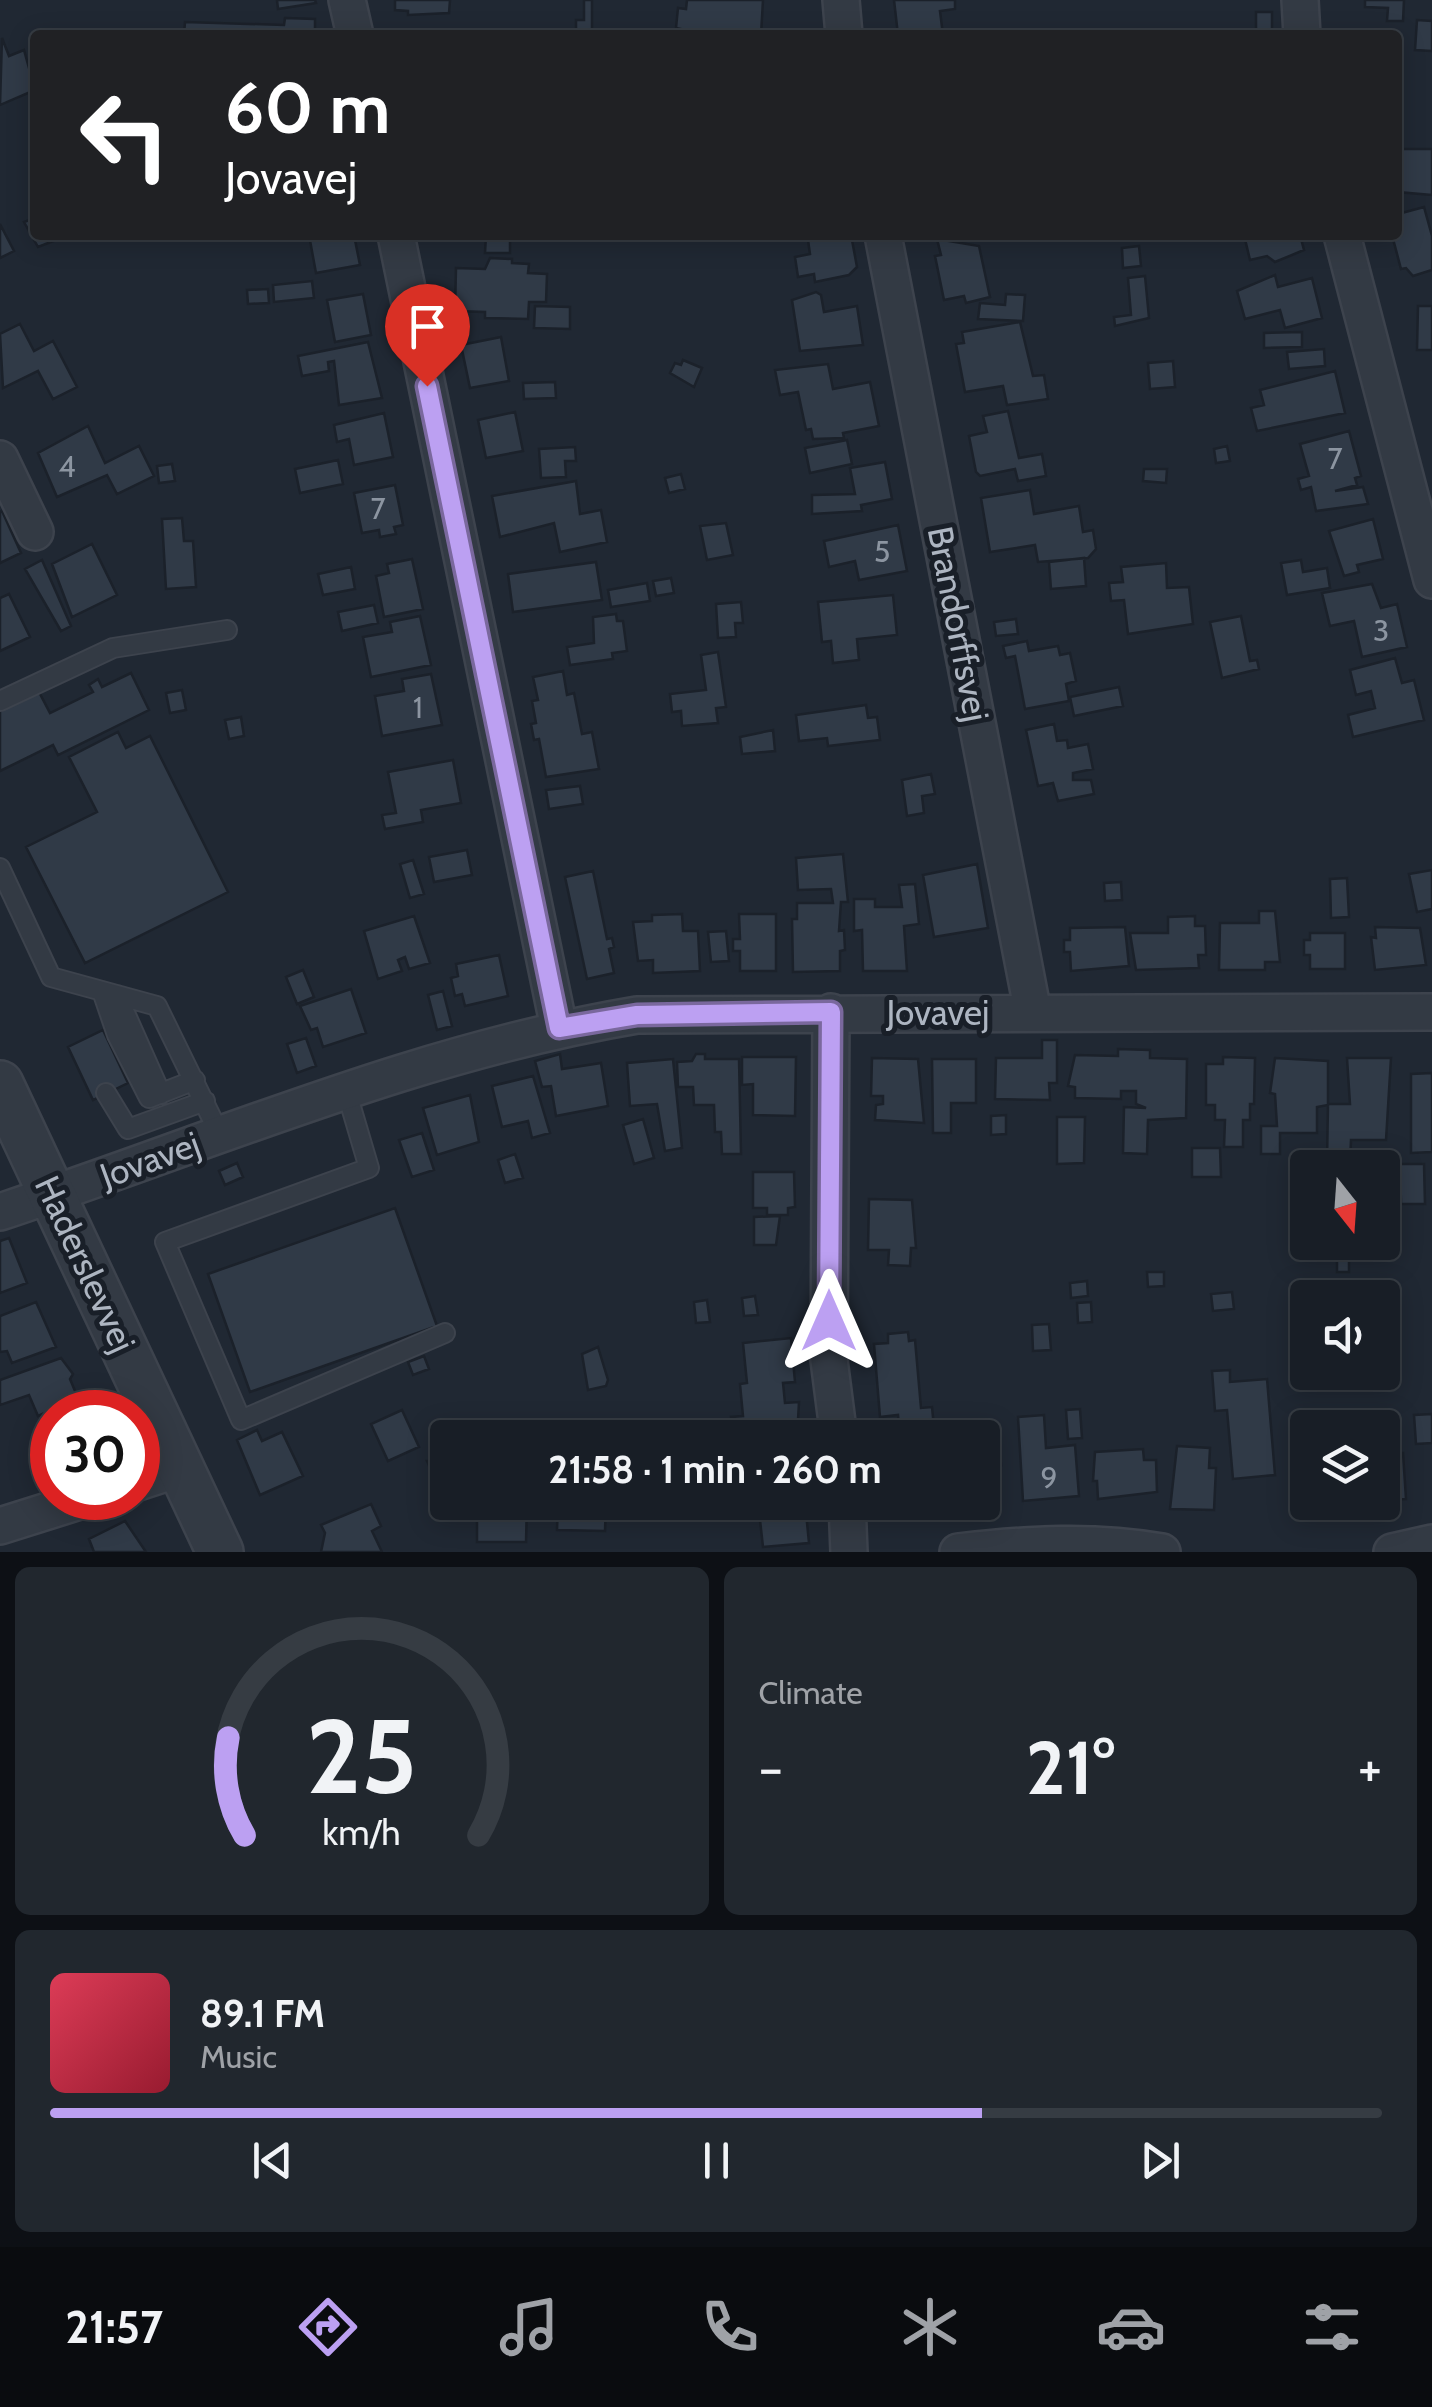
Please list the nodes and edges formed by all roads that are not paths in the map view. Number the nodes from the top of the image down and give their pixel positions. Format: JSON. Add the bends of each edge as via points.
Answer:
{"nodes":[{"id":1,"x":348,"y":0,"type":"edge"},
{"id":2,"x":841,"y":0,"type":"edge"},
{"id":3,"x":1300,"y":0,"type":"edge"},
{"id":4,"x":353,"y":30,"type":"edge"},
{"id":5,"x":844,"y":30,"type":"edge"},
{"id":6,"x":1302,"y":30,"type":"edge"},
{"id":7,"x":397,"y":240,"type":"edge"},
{"id":8,"x":883,"y":240,"type":"edge"},
{"id":9,"x":1343,"y":240,"type":"edge"},
{"id":10,"x":0,"y":458,"type":"edge"},
{"id":11,"x":35,"y":532,"type":"dead end"},
{"id":12,"x":1432,"y":580,"type":"edge"},
{"id":13,"x":227,"y":630,"type":"dead end"},
{"id":14,"x":0,"y":701,"type":"edge"},
{"id":15,"x":0,"y":868,"type":"edge"},
{"id":16,"x":110,"y":993,"type":"junction"},
{"id":17,"x":831,"y":1012,"type":"junction"},
{"id":18,"x":1432,"y":1012,"type":"edge"},
{"id":19,"x":1034,"y":1013,"type":"junction"},
{"id":20,"x":559,"y":1028,"type":"junction"},
{"id":21,"x":195,"y":1080,"type":"junction"},
{"id":22,"x":0,"y":1084,"type":"edge"},
{"id":23,"x":346,"y":1090,"type":"junction"},
{"id":24,"x":106,"y":1093,"type":"dead end"},
{"id":25,"x":205,"y":1101,"type":"junction"},
{"id":26,"x":220,"y":1134,"type":"junction"},
{"id":27,"x":53,"y":1195,"type":"junction"},
{"id":28,"x":0,"y":1212,"type":"edge"},
{"id":29,"x":445,"y":1333,"type":"dead end"},
{"id":30,"x":837,"y":1420,"type":"edge"},
{"id":31,"x":181,"y":1468,"type":"junction"},
{"id":32,"x":160,"y":1475,"type":"edge"},
{"id":33,"x":30,"y":1517,"type":"edge"},
{"id":34,"x":847,"y":1520,"type":"edge"},
{"id":35,"x":0,"y":1526,"type":"edge"},
{"id":36,"x":1432,"y":1543,"type":"edge"},
{"id":37,"x":220,"y":1552,"type":"edge"},
{"id":38,"x":848,"y":1552,"type":"edge"},
{"id":39,"x":958,"y":1552,"type":"edge"},
{"id":40,"x":1162,"y":1552,"type":"edge"},
{"id":41,"x":1392,"y":1552,"type":"edge"}],
"edges":[{"from":1,"to":4,"type":"street"},
{"from":2,"to":5,"type":"street"},
{"from":3,"to":6,"type":"street"},
{"from":7,"to":20,"type":"street"},
{"from":8,"to":19,"type":"street","name":"Brandorffsvej"},
{"from":9,"to":12,"type":"street"},
{"from":10,"to":11,"type":"street"},
{"from":13,"to":14,"type":"lane","via":[[113,648]]},
{"from":15,"to":16,"type":"lane","via":[[51,978]]},
{"from":16,"to":21,"type":"lane","via":[[157,1006]]},
{"from":16,"to":21,"type":"lane","via":[[161,1094]]},
{"from":17,"to":19,"type":"street","name":"Jovavej"},
{"from":17,"to":20,"type":"street","name":"Jovavej","via":[[637,1015]]},
{"from":17,"to":30,"type":"street","via":[[829,1360]]},
{"from":18,"to":19,"type":"street","name":"Jovavej"},
{"from":20,"to":23,"type":"street","name":"Jovavej"},
{"from":21,"to":25,"type":"lane"},
{"from":22,"to":27,"type":"street","name":"Haderslevvej"},
{"from":23,"to":26,"type":"street","name":"Jovavej"},
{"from":23,"to":29,"type":"lane","via":[[370,1168],[165,1242],[240,1420]]},
{"from":24,"to":25,"type":"lane","via":[[128,1129]]},
{"from":25,"to":26,"type":"lane"},
{"from":26,"to":27,"type":"street","name":"Jovavej"},
{"from":27,"to":28,"type":"street","name":"Jovavej"},
{"from":27,"to":31,"type":"street","name":"Haderslevvej"},
{"from":31,"to":32,"type":"street"},
{"from":31,"to":37,"type":"street","name":"Haderslevvej"},
{"from":33,"to":35,"type":"street"},
{"from":34,"to":38,"type":"street"},
{"from":36,"to":41,"type":"street"},
{"from":39,"to":40,"type":"street","via":[[1056,1544]]}]}
